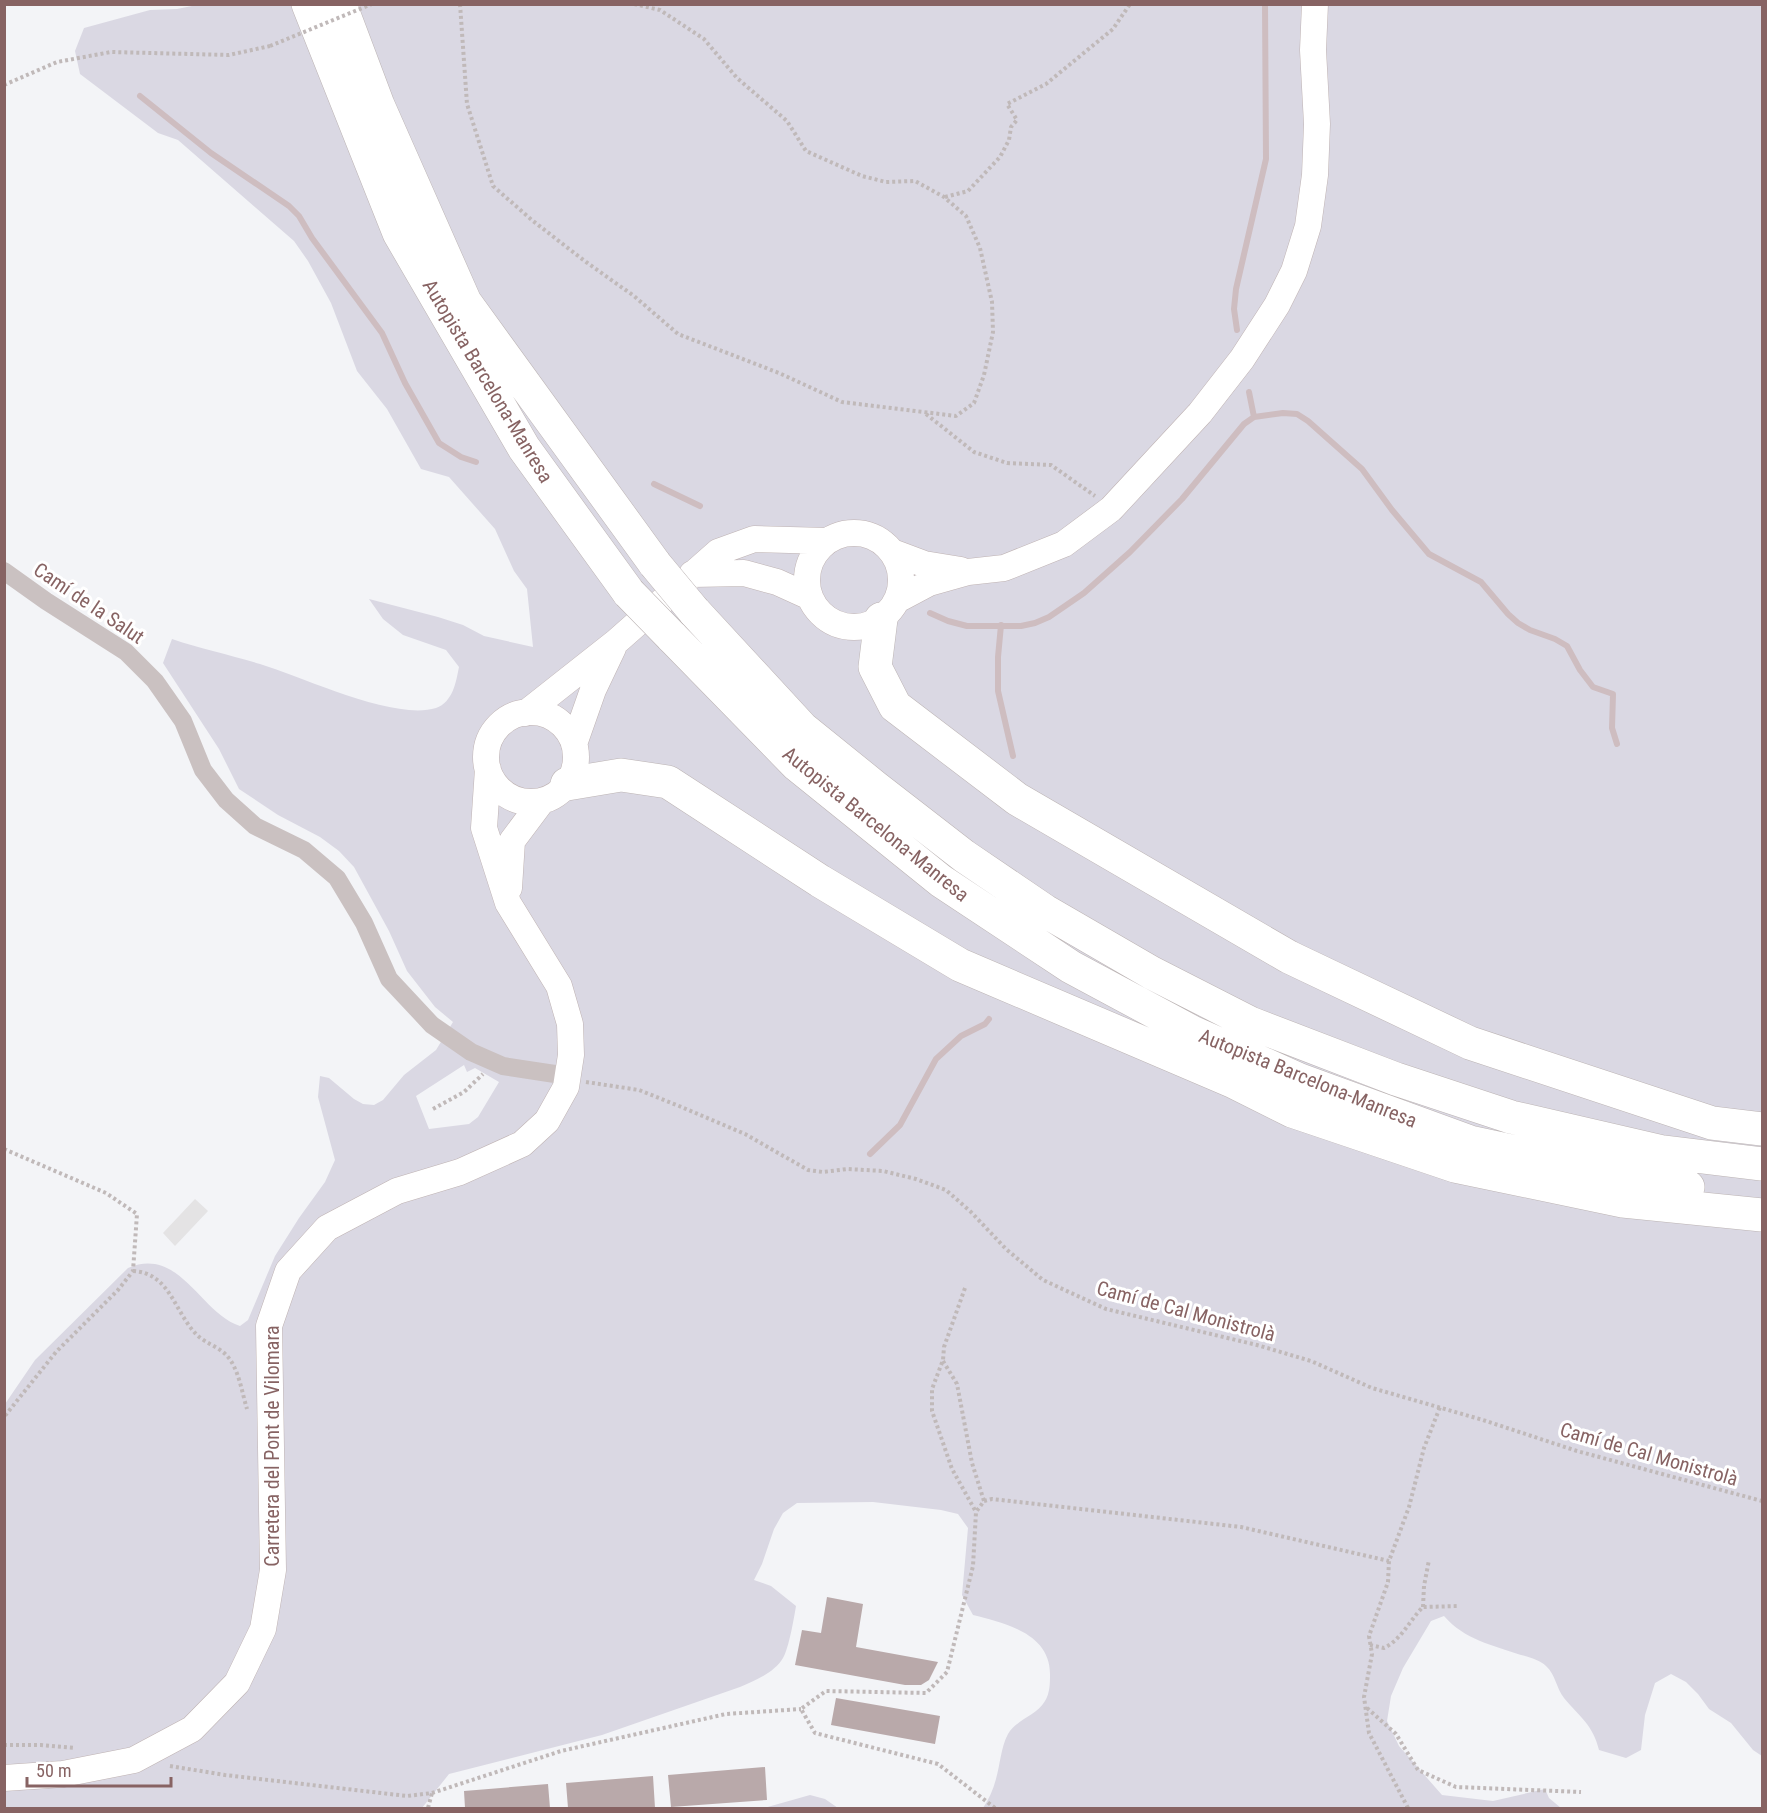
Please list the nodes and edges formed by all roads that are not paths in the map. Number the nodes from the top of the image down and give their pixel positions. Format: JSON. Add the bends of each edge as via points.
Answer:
{"nodes":[{"id":1,"x":308,"y":4,"type":"edge"},
{"id":2,"x":340,"y":4,"type":"edge"},
{"id":3,"x":1315,"y":4,"type":"edge"},
{"id":4,"x":827,"y":541,"type":"junction"},
{"id":5,"x":892,"y":552,"type":"junction"},
{"id":6,"x":4,"y":571,"type":"edge"},
{"id":7,"x":968,"y":572,"type":"junction"},
{"id":8,"x":692,"y":574,"type":"junction"},
{"id":9,"x":810,"y":597,"type":"junction"},
{"id":10,"x":889,"y":609,"type":"junction"},
{"id":11,"x":616,"y":642,"type":"junction"},
{"id":12,"x":526,"y":713,"type":"junction"},
{"id":13,"x":574,"y":744,"type":"junction"},
{"id":14,"x":488,"y":769,"type":"junction"},
{"id":15,"x":554,"y":792,"type":"junction"},
{"id":16,"x":508,"y":903,"type":"junction"},
{"id":17,"x":568,"y":1076,"type":"junction"},
{"id":18,"x":1762,"y":1129,"type":"edge"},
{"id":19,"x":1762,"y":1164,"type":"edge"},
{"id":20,"x":1762,"y":1198,"type":"edge"},
{"id":21,"x":1762,"y":1215,"type":"edge"},
{"id":22,"x":4,"y":1778,"type":"edge"}],
"edges":[{"from":1,"to":20,"type":"highway","name":"Autopista Barcelona-Manresa","bridge":true,"via":[[399,233],[524,448],[629,593],[796,765],[941,881],[1071,967],[1192,1032],[1300,1080],[1470,1142],[1654,1182]]},
{"from":2,"to":19,"type":"highway","name":"Autopista Barcelona-Manresa","bridge":true,"via":[[378,105],[465,302],[655,564],[694,611],[802,728],[875,788],[1045,911],[1152,973],[1250,1023],[1396,1079],[1511,1117],[1663,1152]]},
{"from":3,"to":7,"type":"street","via":[[1315,175],[1308,225],[1294,271],[1277,305],[1242,360],[1200,413],[1111,509],[1064,544],[1004,568]]},
{"from":4,"to":5,"type":"street","via":[[843,534],[862,533],[879,540]]},
{"from":4,"to":8,"type":"street","via":[[754,539],[718,552]]},
{"from":4,"to":9,"type":"street","via":[[809,566]]},
{"from":5,"to":7,"type":"street","via":[[924,564]]},
{"from":5,"to":10,"type":"street","via":[[901,575],[901,588]]},
{"from":6,"to":17,"type":"street","name":"Camí de la Salut","via":[[126,652],[155,681],[183,721],[203,770],[225,800],[255,826],[304,850],[337,878],[364,922],[389,979],[432,1025],[471,1052],[503,1066]]},
{"from":7,"to":10,"type":"street","via":[[929,583]]},
{"from":8,"to":9,"type":"street","via":[[744,573]]},
{"from":8,"to":11,"type":"street"},
{"from":9,"to":10,"type":"street","via":[[822,615],[840,626],[861,627]]},
{"from":10,"to":18,"type":"highway","via":[[875,667],[895,706],[1037,811],[1289,957],[1470,1042],[1712,1123]]},
{"from":11,"to":12,"type":"street"},
{"from":11,"to":13,"type":"street"},
{"from":12,"to":13,"type":"street","via":[[556,720]]},
{"from":12,"to":14,"type":"street","via":[[508,719],[494,732],[487,750]]},
{"from":13,"to":15,"type":"street","via":[[575,765]]},
{"from":14,"to":15,"type":"street","via":[[508,796],[525,802]]},
{"from":14,"to":16,"type":"street","name":"Carretera del Pont de Vilomara","via":[[484,828]]},
{"from":15,"to":16,"type":"street","via":[[512,841]]},
{"from":15,"to":21,"type":"highway","via":[[621,775],[668,782],[820,881],[960,965],[1232,1081],[1292,1111],[1455,1166],[1623,1201]]},
{"from":16,"to":17,"type":"street","name":"Carretera del Pont de Vilomara","via":[[559,986],[570,1024]]},
{"from":17,"to":22,"type":"street","name":"Carretera del Pont de Vilomara","via":[[547,1121],[522,1144],[460,1172],[397,1191],[327,1228],[288,1271],[269,1326],[273,1570],[263,1629],[237,1683],[192,1729],[134,1760],[63,1774]]}]}
